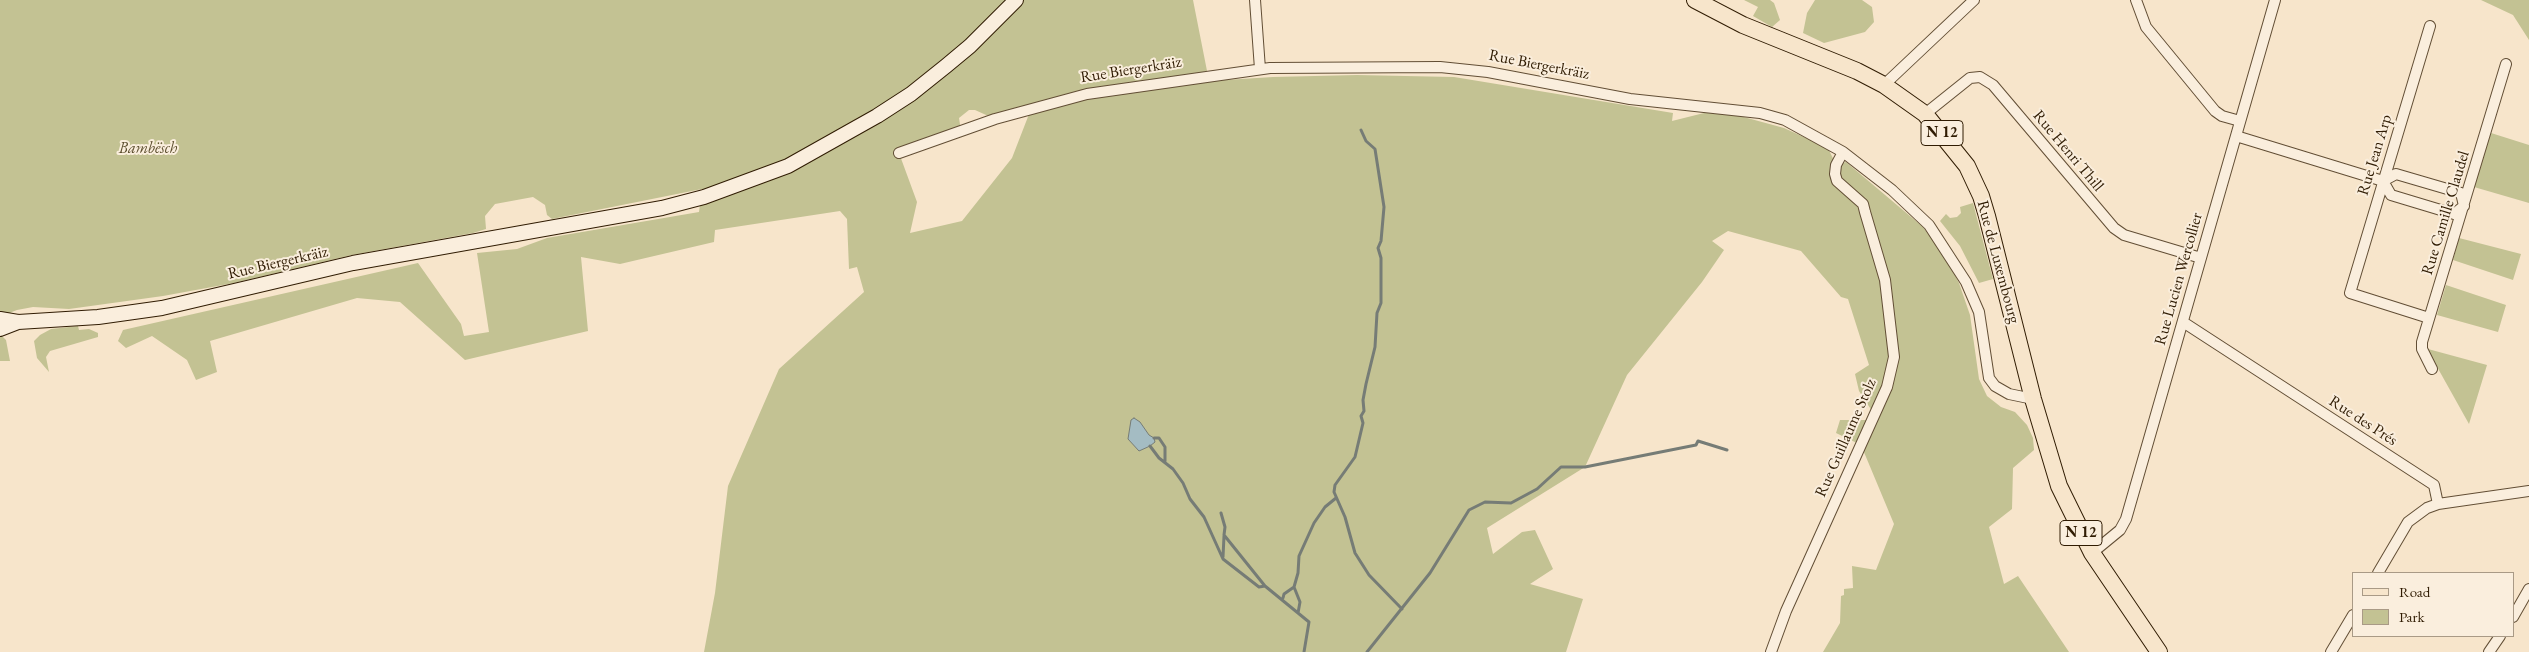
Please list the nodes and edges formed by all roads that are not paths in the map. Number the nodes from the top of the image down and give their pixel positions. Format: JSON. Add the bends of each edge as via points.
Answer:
{"nodes":[{"id":1,"x":1016,"y":0,"type":"edge"},
{"id":2,"x":1255,"y":0,"type":"edge"},
{"id":3,"x":1695,"y":0,"type":"edge"},
{"id":4,"x":1974,"y":0,"type":"edge"},
{"id":5,"x":2136,"y":0,"type":"edge"},
{"id":6,"x":2275,"y":0,"type":"edge"},
{"id":7,"x":2430,"y":26,"type":"dead end"},
{"id":8,"x":2506,"y":64,"type":"dead end"},
{"id":9,"x":1260,"y":69,"type":"junction"},
{"id":10,"x":1884,"y":84,"type":"junction"},
{"id":11,"x":1925,"y":114,"type":"junction"},
{"id":12,"x":2240,"y":121,"type":"junction"},
{"id":13,"x":2236,"y":136,"type":"junction"},
{"id":14,"x":1843,"y":152,"type":"junction"},
{"id":15,"x":899,"y":153,"type":"dead end"},
{"id":16,"x":2383,"y":181,"type":"junction"},
{"id":17,"x":2464,"y":206,"type":"junction"},
{"id":18,"x":2201,"y":258,"type":"junction"},
{"id":19,"x":2429,"y":318,"type":"junction"},
{"id":20,"x":0,"y":319,"type":"edge"},
{"id":21,"x":18,"y":322,"type":"junction"},
{"id":22,"x":2183,"y":322,"type":"junction"},
{"id":23,"x":0,"y":330,"type":"edge"},
{"id":24,"x":2432,"y":369,"type":"dead end"},
{"id":25,"x":2032,"y":399,"type":"junction"},
{"id":26,"x":2529,"y":491,"type":"edge"},
{"id":27,"x":2438,"y":504,"type":"junction"},
{"id":28,"x":2092,"y":553,"type":"junction"},
{"id":29,"x":2379,"y":572,"type":"edge"},
{"id":30,"x":2529,"y":589,"type":"edge"},
{"id":31,"x":2514,"y":615,"type":"edge"},
{"id":32,"x":2352,"y":617,"type":"edge"},
{"id":33,"x":2499,"y":637,"type":"edge"},
{"id":34,"x":1771,"y":652,"type":"edge"},
{"id":35,"x":2159,"y":652,"type":"edge"},
{"id":36,"x":2331,"y":652,"type":"edge"},
{"id":37,"x":2489,"y":652,"type":"edge"}],
"edges":[{"from":1,"to":21,"type":"main road","name":"Rue Biergerkräiz","via":[[970,46],[911,94],[843,137],[788,166],[745,183],[662,208],[353,263],[162,308],[98,317]]},
{"from":2,"to":9,"type":"street"},
{"from":3,"to":10,"type":"main road","name":"Rue de Luxembourg","number":"N 12","via":[[1743,25]]},
{"from":4,"to":10,"type":"street"},
{"from":5,"to":12,"type":"street","via":[[2146,27],[2216,111]]},
{"from":6,"to":12,"type":"street","name":"Rue Lucien Wercollier"},
{"from":7,"to":16,"type":"street","name":"Rue Jean Arp"},
{"from":8,"to":17,"type":"street","name":"Rue Camille Claudel"},
{"from":9,"to":14,"type":"street","name":"Rue Biergerkräiz","via":[[1440,67],[1488,72],[1630,99],[1760,113],[1785,120]]},
{"from":9,"to":15,"type":"street","name":"Rue Biergerkräiz","via":[[1087,94],[995,119]]},
{"from":10,"to":11,"type":"main road","name":"Rue de Luxembourg","number":"N 12"},
{"from":11,"to":18,"type":"street","name":"Rue Henri Thill","via":[[1970,78],[1980,77],[1993,85],[2114,228],[2124,235]]},
{"from":11,"to":25,"type":"main road","name":"Rue de Luxembourg","number":"N 12","via":[[1967,166],[1981,196]]},
{"from":12,"to":13,"type":"street","name":"Rue Lucien Wercollier"},
{"from":13,"to":16,"type":"street"},
{"from":13,"to":18,"type":"street","name":"Rue Lucien Wercollier"},
{"from":14,"to":25,"type":"street","name":"Rue Biergerkräiz","via":[[1892,190],[1929,225],[1962,275],[1979,312],[1989,378],[2009,394]]},
{"from":14,"to":34,"type":"street","name":"Rue Guillaume Stolz","via":[[1835,174],[1837,181],[1857,197],[1865,212],[1886,280],[1894,356],[1887,387],[1786,611]]},
{"from":16,"to":17,"type":"street","via":[[2391,195],[2454,214]]},
{"from":16,"to":17,"type":"street","via":[[2396,174],[2461,193]]},
{"from":16,"to":19,"type":"street","name":"Rue Jean Arp","via":[[2350,293]]},
{"from":17,"to":19,"type":"street","name":"Rue Camille Claudel"},
{"from":18,"to":22,"type":"street","name":"Rue Lucien Wercollier"},
{"from":19,"to":24,"type":"street","name":"Rue Camille Claudel","via":[[2422,349]]},
{"from":20,"to":21,"type":"main road","name":"Rue Biergerkräiz"},
{"from":21,"to":23,"type":"main road","name":"Rue Biergerkräiz"},
{"from":22,"to":27,"type":"street","name":"Rue des Prés","via":[[2434,485]]},
{"from":22,"to":28,"type":"street","name":"Rue Lucien Wercollier","via":[[2126,519],[2120,530]]},
{"from":25,"to":28,"type":"main road","name":"Rue de Luxembourg","number":"N 12","via":[[2059,486]]},
{"from":26,"to":27,"type":"street"},
{"from":27,"to":29,"type":"street","via":[[2408,522]]},
{"from":28,"to":35,"type":"main road","name":"Rue de Luxembourg","number":"N 12"},
{"from":30,"to":31,"type":"street"},
{"from":32,"to":36,"type":"street"},
{"from":33,"to":37,"type":"street"}]}
